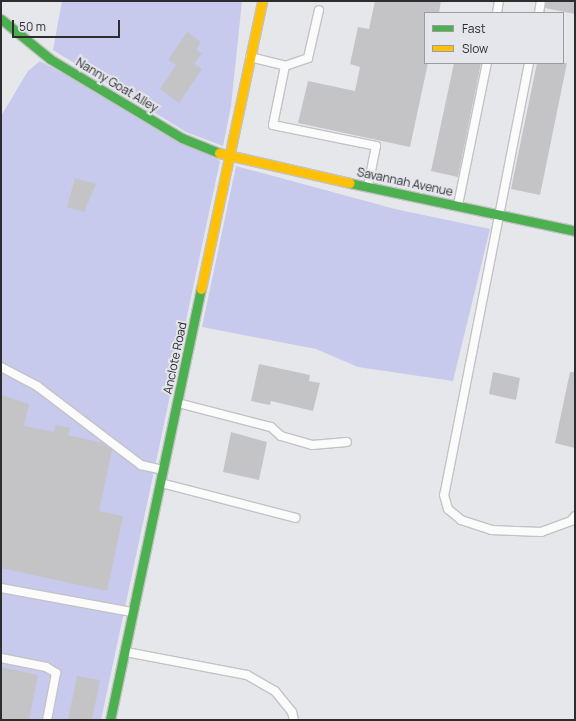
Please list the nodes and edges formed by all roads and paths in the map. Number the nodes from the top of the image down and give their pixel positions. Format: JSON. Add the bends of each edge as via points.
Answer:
{"nodes":[{"id":1,"x":262,"y":1,"type":"edge"},
{"id":2,"x":500,"y":1,"type":"edge"},
{"id":3,"x":541,"y":1,"type":"edge"},
{"id":4,"x":319,"y":10,"type":"dead end"},
{"id":5,"x":497,"y":12,"type":"edge"},
{"id":6,"x":539,"y":12,"type":"edge"},
{"id":7,"x":1,"y":19,"type":"edge"},
{"id":8,"x":250,"y":57,"type":"junction"},
{"id":9,"x":487,"y":64,"type":"edge"},
{"id":10,"x":529,"y":64,"type":"edge"},
{"id":11,"x":285,"y":66,"type":"junction"},
{"id":12,"x":229,"y":157,"type":"junction"},
{"id":13,"x":368,"y":187,"type":"junction"},
{"id":14,"x":458,"y":206,"type":"junction"},
{"id":15,"x":498,"y":215,"type":"junction"},
{"id":16,"x":575,"y":231,"type":"edge"},
{"id":17,"x":1,"y":367,"type":"edge"},
{"id":18,"x":177,"y":403,"type":"junction"},
{"id":19,"x":347,"y":442,"type":"dead end"},
{"id":20,"x":163,"y":470,"type":"junction"},
{"id":21,"x":160,"y":483,"type":"junction"},
{"id":22,"x":575,"y":516,"type":"edge"},
{"id":23,"x":296,"y":518,"type":"dead end"},
{"id":24,"x":1,"y":588,"type":"edge"},
{"id":25,"x":132,"y":612,"type":"junction"},
{"id":26,"x":124,"y":651,"type":"junction"},
{"id":27,"x":1,"y":658,"type":"edge"},
{"id":28,"x":47,"y":720,"type":"edge"},
{"id":29,"x":110,"y":720,"type":"edge"},
{"id":30,"x":294,"y":720,"type":"edge"}],
"edges":[{"from":1,"to":8,"type":"street","name":"Anclote Road"},
{"from":2,"to":5,"type":"lane"},
{"from":3,"to":6,"type":"lane"},
{"from":4,"to":11,"type":"lane","via":[[308,58]]},
{"from":7,"to":12,"type":"street","name":"Nanny Goat Alley","via":[[50,59],[182,138]]},
{"from":8,"to":11,"type":"lane"},
{"from":8,"to":12,"type":"street","name":"Anclote Road"},
{"from":9,"to":14,"type":"lane"},
{"from":10,"to":15,"type":"lane"},
{"from":11,"to":13,"type":"lane","via":[[273,125],[376,146]]},
{"from":12,"to":13,"type":"street","name":"Savannah Avenue"},
{"from":12,"to":18,"type":"street","name":"Anclote Road"},
{"from":13,"to":14,"type":"street","name":"Savannah Avenue"},
{"from":14,"to":15,"type":"street","name":"Savannah Avenue"},
{"from":15,"to":16,"type":"street","name":"Savannah Avenue"},
{"from":15,"to":22,"type":"lane","via":[[444,495],[448,509],[461,520],[491,530],[541,532],[572,521]]},
{"from":17,"to":20,"type":"lane","via":[[37,386],[141,465]]},
{"from":18,"to":19,"type":"lane","via":[[272,426],[281,436],[312,446]]},
{"from":18,"to":20,"type":"street","name":"Anclote Road"},
{"from":20,"to":21,"type":"street","name":"Anclote Road"},
{"from":21,"to":23,"type":"lane"},
{"from":21,"to":25,"type":"street","name":"Anclote Road"},
{"from":24,"to":25,"type":"lane"},
{"from":25,"to":26,"type":"street","name":"Anclote Road"},
{"from":26,"to":29,"type":"street","name":"Anclote Road"},
{"from":26,"to":30,"type":"lane","via":[[247,675],[275,691],[292,712]]},
{"from":27,"to":28,"type":"lane","via":[[46,667],[56,673]]}]}
